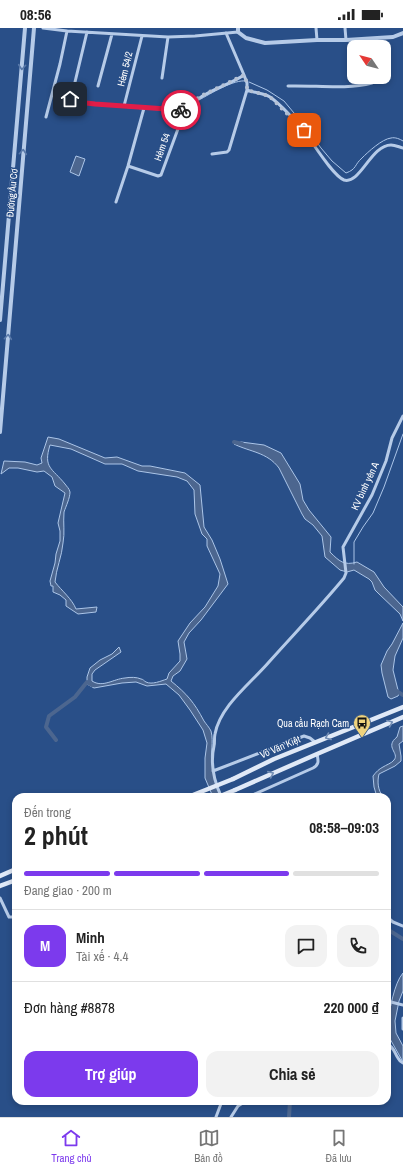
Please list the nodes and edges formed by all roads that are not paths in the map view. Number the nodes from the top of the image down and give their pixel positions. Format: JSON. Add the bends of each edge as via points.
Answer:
{"nodes":[{"id":1,"x":25,"y":28,"type":"edge"},
{"id":2,"x":34,"y":28,"type":"edge"},
{"id":3,"x":43,"y":28,"type":"edge"},
{"id":4,"x":316,"y":28,"type":"edge"},
{"id":5,"x":345,"y":28,"type":"edge"},
{"id":6,"x":238,"y":30,"type":"edge"},
{"id":7,"x":66,"y":31,"type":"junction"},
{"id":8,"x":87,"y":32,"type":"junction"},
{"id":9,"x":226,"y":33,"type":"junction"},
{"id":10,"x":403,"y":33,"type":"edge"},
{"id":11,"x":112,"y":34,"type":"junction"},
{"id":12,"x":142,"y":36,"type":"junction"},
{"id":13,"x":168,"y":37,"type":"junction"},
{"id":14,"x":317,"y":40,"type":"junction"},
{"id":15,"x":346,"y":40,"type":"junction"},
{"id":16,"x":244,"y":75,"type":"junction"},
{"id":17,"x":162,"y":78,"type":"dead end"},
{"id":18,"x":75,"y":82,"type":"dead end"},
{"id":19,"x":367,"y":84,"type":"edge"},
{"id":20,"x":98,"y":86,"type":"dead end"},
{"id":21,"x":288,"y":86,"type":"dead end"},
{"id":22,"x":247,"y":90,"type":"junction"},
{"id":23,"x":53,"y":94,"type":"junction"},
{"id":24,"x":124,"y":106,"type":"junction"},
{"id":25,"x":144,"y":108,"type":"junction"},
{"id":26,"x":186,"y":110,"type":"junction"},
{"id":27,"x":46,"y":117,"type":"dead end"},
{"id":28,"x":403,"y":148,"type":"edge"},
{"id":29,"x":212,"y":154,"type":"dead end"},
{"id":30,"x":128,"y":166,"type":"junction"},
{"id":31,"x":116,"y":202,"type":"dead end"},
{"id":32,"x":0,"y":320,"type":"edge"},
{"id":33,"x":1,"y":407,"type":"edge"},
{"id":34,"x":403,"y":416,"type":"edge"},
{"id":35,"x":0,"y":432,"type":"edge"},
{"id":36,"x":403,"y":706,"type":"edge"},
{"id":37,"x":403,"y":717,"type":"edge"},
{"id":38,"x":315,"y":742,"type":"junction"},
{"id":39,"x":317,"y":754,"type":"junction"},
{"id":40,"x":213,"y":771,"type":"junction"},
{"id":41,"x":198,"y":793,"type":"edge"},
{"id":42,"x":218,"y":793,"type":"edge"},
{"id":43,"x":225,"y":793,"type":"edge"},
{"id":44,"x":257,"y":793,"type":"edge"},
{"id":45,"x":12,"y":871,"type":"edge"},
{"id":46,"x":0,"y":876,"type":"edge"},
{"id":47,"x":12,"y":882,"type":"edge"},
{"id":48,"x":0,"y":886,"type":"edge"},
{"id":49,"x":0,"y":898,"type":"edge"},
{"id":50,"x":12,"y":917,"type":"edge"},
{"id":51,"x":391,"y":920,"type":"edge"},
{"id":52,"x":403,"y":926,"type":"edge"},
{"id":53,"x":391,"y":1002,"type":"edge"},
{"id":54,"x":403,"y":1005,"type":"edge"},
{"id":55,"x":403,"y":1018,"type":"edge"},
{"id":56,"x":403,"y":1028,"type":"edge"},
{"id":57,"x":391,"y":1046,"type":"edge"},
{"id":58,"x":403,"y":1063,"type":"edge"},
{"id":59,"x":220,"y":1105,"type":"edge"},
{"id":60,"x":240,"y":1105,"type":"edge"},
{"id":61,"x":216,"y":1117,"type":"edge"},
{"id":62,"x":231,"y":1117,"type":"edge"}],
"edges":[{"from":1,"to":32,"type":"street","name":"Đường Âu Cơ","one_way":true},
{"from":33,"to":2,"type":"street","name":"Đường Âu Cơ","one_way":true},
{"from":3,"to":7,"type":"street"},
{"from":4,"to":14,"type":"street"},
{"from":5,"to":15,"type":"street"},
{"from":6,"to":9,"type":"street"},
{"from":6,"to":14,"type":"street","via":[[246,38],[264,43]]},
{"from":7,"to":8,"type":"street"},
{"from":7,"to":23,"type":"street"},
{"from":8,"to":11,"type":"street"},
{"from":8,"to":18,"type":"street"},
{"from":9,"to":13,"type":"street"},
{"from":9,"to":16,"type":"street"},
{"from":10,"to":15,"type":"street","via":[[393,37]]},
{"from":11,"to":12,"type":"street"},
{"from":11,"to":20,"type":"street"},
{"from":12,"to":13,"type":"street"},
{"from":12,"to":24,"type":"street","name":"Hẻm 54/2"},
{"from":13,"to":17,"type":"street"},
{"from":14,"to":15,"type":"street"},
{"from":16,"to":22,"type":"street"},
{"from":16,"to":26,"type":"street","name":"Hẻm 54","via":[[199,97]]},
{"from":19,"to":21,"type":"street"},
{"from":22,"to":28,"type":"street","via":[[266,95],[274,101],[299,125],[321,156],[338,176],[345,180],[353,179],[369,159],[385,146]]},
{"from":22,"to":29,"type":"street","via":[[229,150]]},
{"from":23,"to":24,"type":"street","via":[[86,103]]},
{"from":23,"to":27,"type":"street"},
{"from":24,"to":25,"type":"street"},
{"from":25,"to":26,"type":"street"},
{"from":25,"to":30,"type":"street"},
{"from":26,"to":30,"type":"street","name":"Hẻm 54","via":[[160,175]]},
{"from":30,"to":31,"type":"street"},
{"from":33,"to":35,"type":"street","name":"Đường Âu Cơ"},
{"from":34,"to":40,"type":"street","name":"KV bình yên A","via":[[392,438],[372,495],[343,547],[346,573],[227,709],[215,733]]},
{"from":36,"to":38,"type":"main road","name":"Võ Văn Kiệt","one_way":true},
{"from":39,"to":37,"type":"main road","name":"Võ Văn Kiệt","one_way":true},
{"from":38,"to":40,"type":"street","via":[[304,736]]},
{"from":38,"to":41,"type":"main road","name":"Võ Văn Kiệt","bridge":true},
{"from":43,"to":39,"type":"main road","name":"Võ Văn Kiệt","one_way":true,"bridge":true},
{"from":39,"to":44,"type":"street","via":[[318,762],[313,768]]},
{"from":40,"to":42,"type":"street"},
{"from":45,"to":46,"type":"main road"},
{"from":47,"to":48,"type":"main road"},
{"from":49,"to":50,"type":"street","via":[[7,914]]},
{"from":51,"to":52,"type":"street"},
{"from":53,"to":54,"type":"street"},
{"from":55,"to":56,"type":"street"},
{"from":57,"to":58,"type":"street"},
{"from":59,"to":61,"type":"street"},
{"from":60,"to":62,"type":"street"}]}
